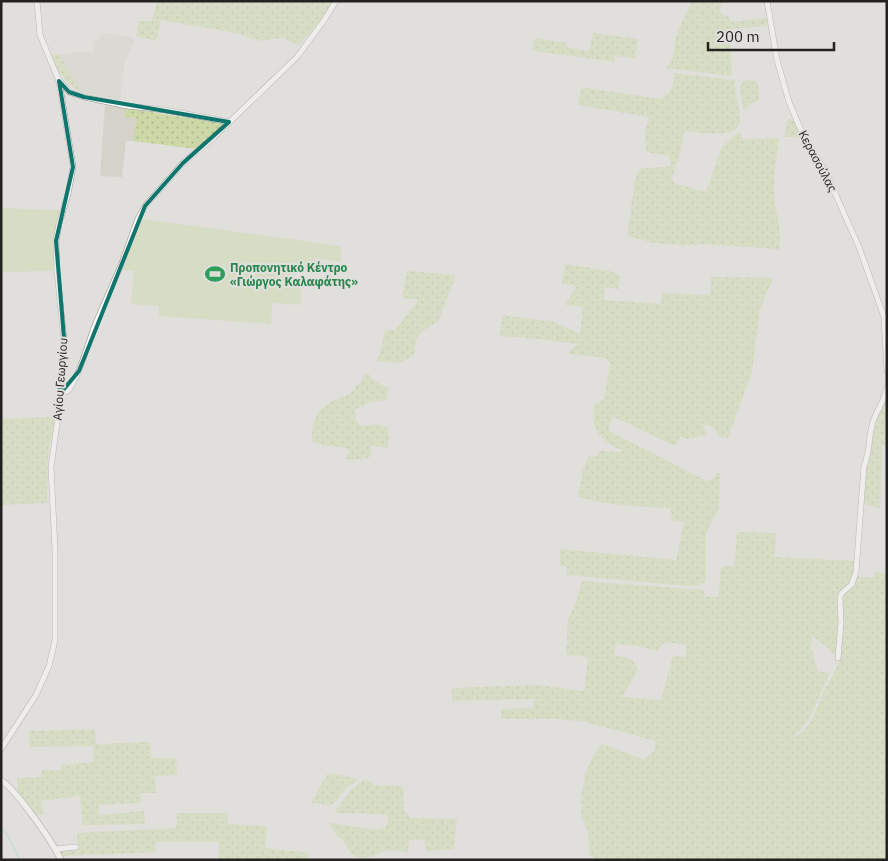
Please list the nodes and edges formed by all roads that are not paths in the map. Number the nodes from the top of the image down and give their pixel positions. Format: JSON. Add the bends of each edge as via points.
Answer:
{"nodes":[{"id":1,"x":37,"y":1,"type":"edge"},
{"id":2,"x":336,"y":1,"type":"edge"},
{"id":3,"x":767,"y":1,"type":"edge"},
{"id":4,"x":59,"y":81,"type":"junction"},
{"id":5,"x":229,"y":122,"type":"junction"},
{"id":6,"x":887,"y":370,"type":"edge"},
{"id":7,"x":887,"y":388,"type":"edge"},
{"id":8,"x":59,"y":396,"type":"junction"},
{"id":9,"x":838,"y":658,"type":"dead end"},
{"id":10,"x":1,"y":749,"type":"edge"},
{"id":11,"x":1,"y":780,"type":"edge"},
{"id":12,"x":76,"y":847,"type":"dead end"},
{"id":13,"x":56,"y":849,"type":"junction"},
{"id":14,"x":61,"y":860,"type":"edge"}],
"edges":[{"from":1,"to":4,"type":"street","name":"Αγίου Γεωργίου","via":[[40,35]]},
{"from":2,"to":5,"type":"street","via":[[297,57]]},
{"from":3,"to":6,"type":"street","name":"Κερασούλας","via":[[777,60],[789,102],[859,247],[884,317]]},
{"from":4,"to":5,"type":"street","via":[[69,92],[84,98]]},
{"from":4,"to":8,"type":"street","name":"Αγίου Γεωργίου","via":[[73,166],[56,240],[64,338]]},
{"from":5,"to":8,"type":"street","via":[[183,163],[145,206],[79,371],[69,390]]},
{"from":7,"to":9,"type":"street","via":[[873,422],[870,450],[864,466],[856,572],[852,584],[840,597]]},
{"from":8,"to":10,"type":"street","name":"Αγίου Γεωργίου","via":[[51,467],[55,549],[53,653],[36,695]]},
{"from":11,"to":13,"type":"street"},
{"from":12,"to":13,"type":"street"},
{"from":13,"to":14,"type":"street"}]}
